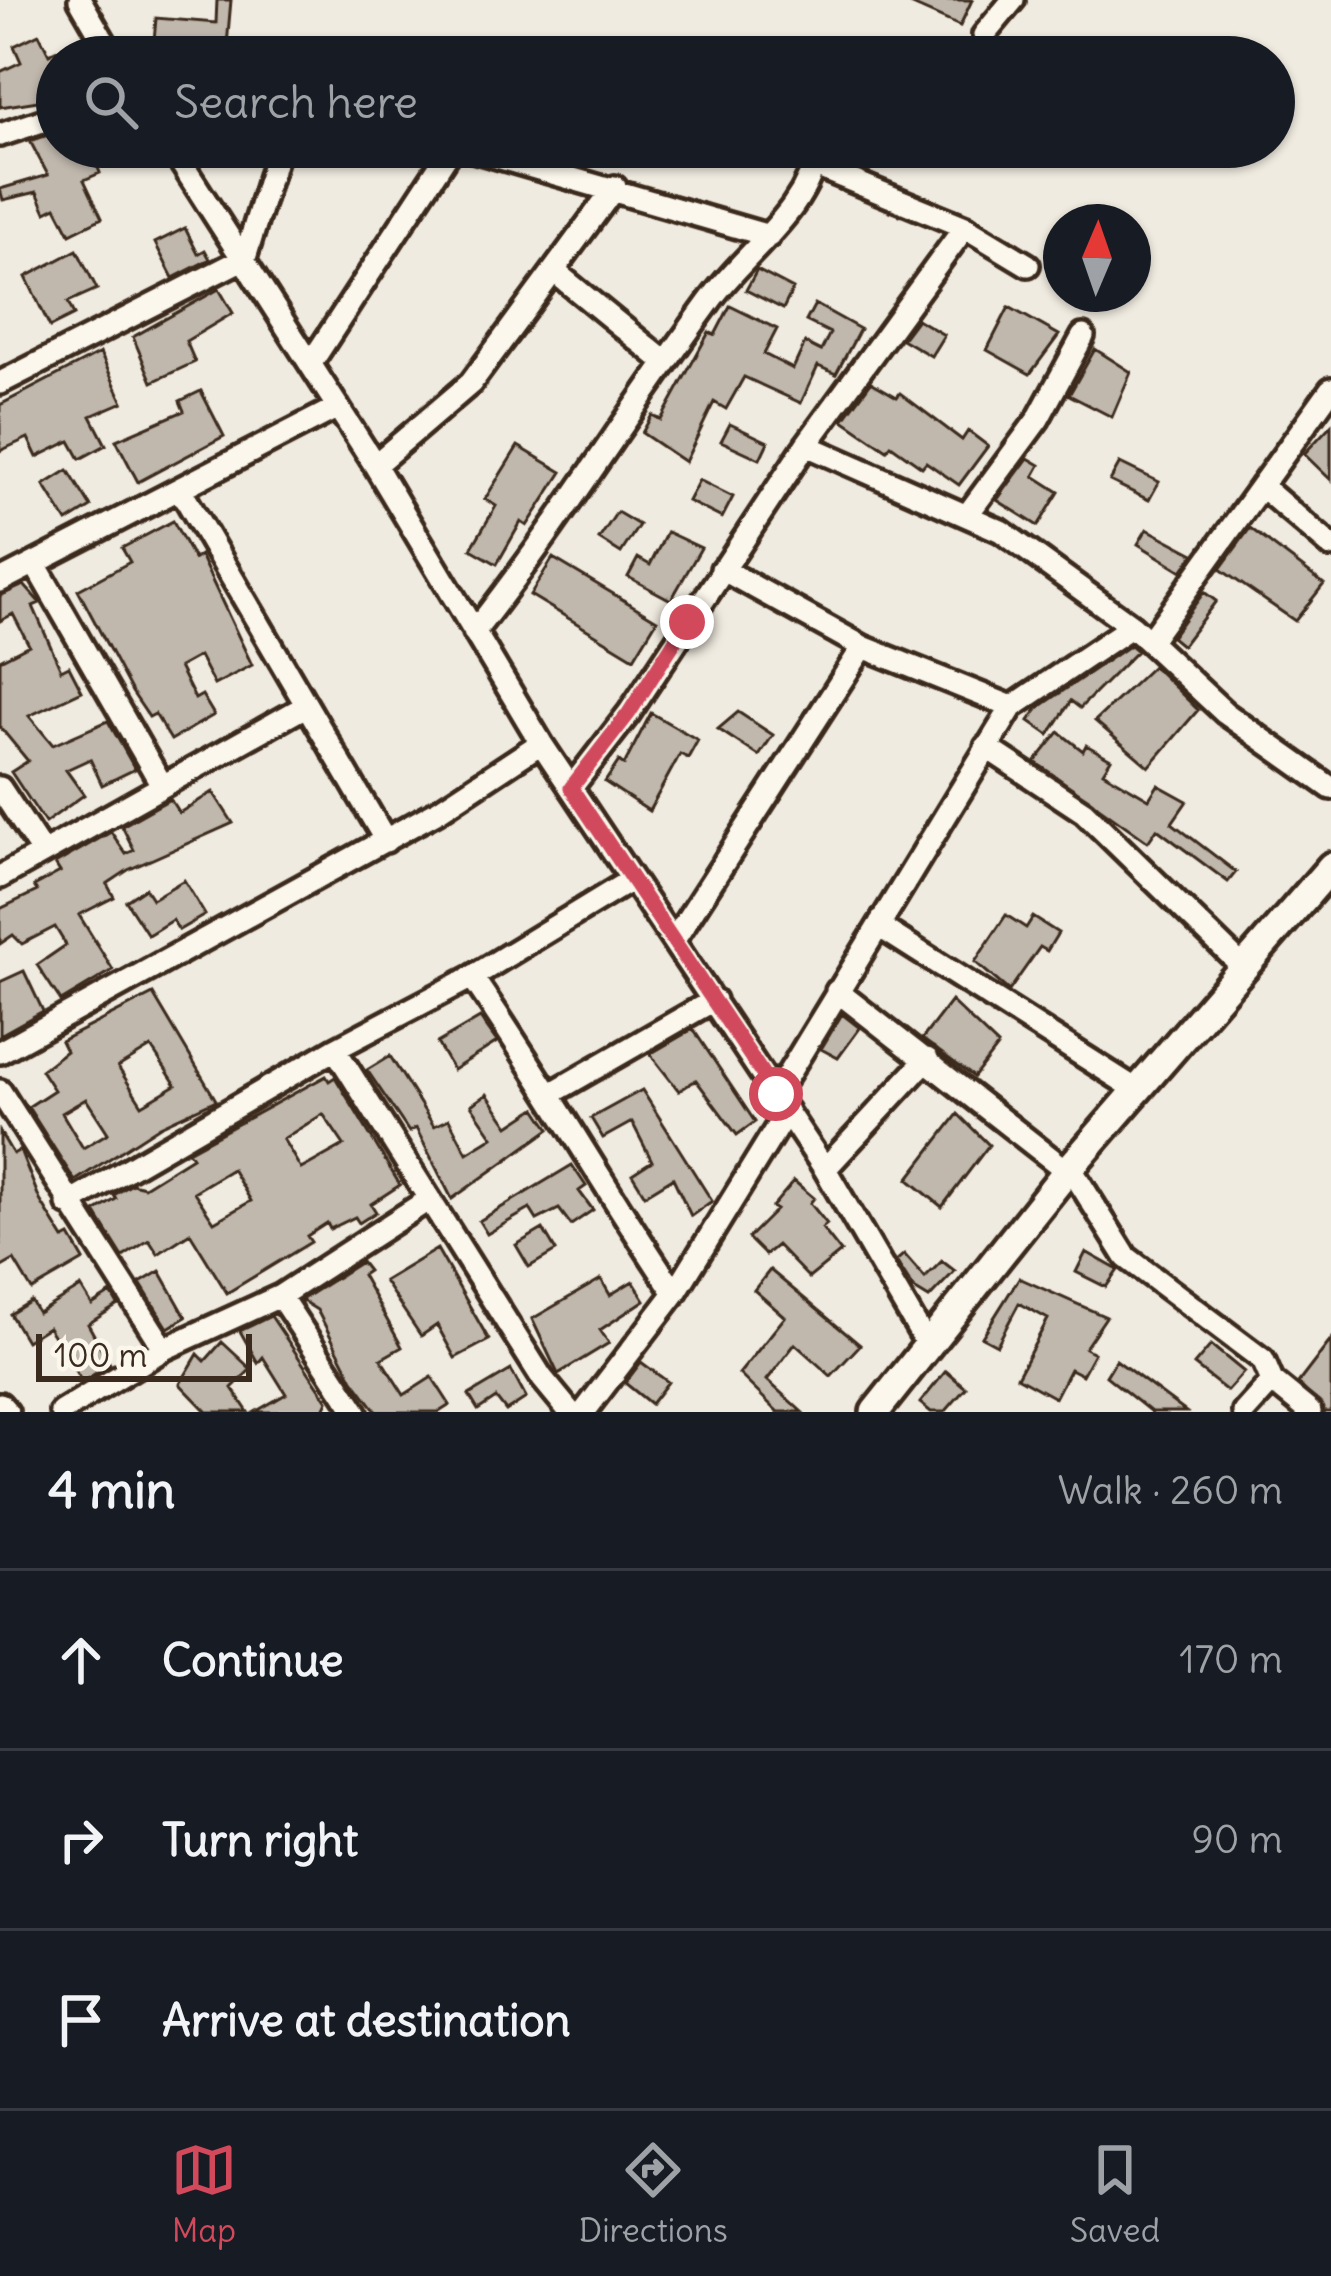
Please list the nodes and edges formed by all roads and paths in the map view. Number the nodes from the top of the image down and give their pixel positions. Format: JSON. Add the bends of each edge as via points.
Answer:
{"nodes":[{"id":1,"x":1013,"y":0,"type":"edge"},
{"id":2,"x":85,"y":9,"type":"edge"},
{"id":3,"x":984,"y":35,"type":"dead end"},
{"id":4,"x":101,"y":36,"type":"edge"},
{"id":5,"x":36,"y":123,"type":"edge"},
{"id":6,"x":0,"y":135,"type":"edge"},
{"id":7,"x":185,"y":168,"type":"edge"},
{"id":8,"x":273,"y":168,"type":"edge"},
{"id":9,"x":438,"y":168,"type":"edge"},
{"id":10,"x":540,"y":168,"type":"edge"},
{"id":11,"x":810,"y":168,"type":"edge"},
{"id":12,"x":842,"y":168,"type":"edge"},
{"id":13,"x":614,"y":188,"type":"junction"},
{"id":14,"x":965,"y":227,"type":"junction"},
{"id":15,"x":769,"y":236,"type":"junction"},
{"id":16,"x":245,"y":258,"type":"junction"},
{"id":17,"x":1028,"y":265,"type":"dead end"},
{"id":18,"x":555,"y":272,"type":"junction"},
{"id":19,"x":1083,"y":336,"type":"dead end"},
{"id":20,"x":665,"y":362,"type":"junction"},
{"id":21,"x":311,"y":363,"type":"junction"},
{"id":22,"x":0,"y":383,"type":"edge"},
{"id":23,"x":1331,"y":389,"type":"edge"},
{"id":24,"x":338,"y":407,"type":"junction"},
{"id":25,"x":806,"y":445,"type":"junction"},
{"id":26,"x":375,"y":465,"type":"junction"},
{"id":27,"x":1261,"y":486,"type":"junction"},
{"id":28,"x":180,"y":489,"type":"junction"},
{"id":29,"x":968,"y":514,"type":"junction"},
{"id":30,"x":1331,"y":546,"type":"edge"},
{"id":31,"x":35,"y":564,"type":"junction"},
{"id":32,"x":722,"y":569,"type":"junction"},
{"id":33,"x":0,"y":581,"type":"edge"},
{"id":34,"x":474,"y":632,"type":"junction"},
{"id":35,"x":1141,"y":634,"type":"junction"},
{"id":36,"x":863,"y":646,"type":"junction"},
{"id":37,"x":304,"y":707,"type":"junction"},
{"id":38,"x":1012,"y":707,"type":"junction"},
{"id":39,"x":541,"y":743,"type":"junction"},
{"id":40,"x":986,"y":747,"type":"junction"},
{"id":41,"x":162,"y":784,"type":"junction"},
{"id":42,"x":0,"y":788,"type":"edge"},
{"id":43,"x":571,"y":788,"type":"junction"},
{"id":44,"x":1331,"y":788,"type":"edge"},
{"id":45,"x":386,"y":841,"type":"junction"},
{"id":46,"x":42,"y":852,"type":"junction"},
{"id":47,"x":1331,"y":867,"type":"edge"},
{"id":48,"x":0,"y":877,"type":"edge"},
{"id":49,"x":631,"y":880,"type":"junction"},
{"id":50,"x":880,"y":927,"type":"junction"},
{"id":51,"x":674,"y":940,"type":"junction"},
{"id":52,"x":1242,"y":966,"type":"junction"},
{"id":53,"x":472,"y":977,"type":"junction"},
{"id":54,"x":837,"y":991,"type":"junction"},
{"id":55,"x":714,"y":1000,"type":"junction"},
{"id":56,"x":335,"y":1049,"type":"junction"},
{"id":57,"x":0,"y":1052,"type":"edge"},
{"id":58,"x":927,"y":1059,"type":"junction"},
{"id":59,"x":1137,"y":1090,"type":"junction"},
{"id":60,"x":0,"y":1091,"type":"edge"},
{"id":61,"x":552,"y":1093,"type":"junction"},
{"id":62,"x":781,"y":1103,"type":"junction"},
{"id":63,"x":825,"y":1169,"type":"junction"},
{"id":64,"x":1068,"y":1169,"type":"junction"},
{"id":65,"x":428,"y":1200,"type":"junction"},
{"id":66,"x":68,"y":1204,"type":"junction"},
{"id":67,"x":675,"y":1294,"type":"junction"},
{"id":68,"x":280,"y":1296,"type":"junction"},
{"id":69,"x":928,"y":1346,"type":"junction"},
{"id":70,"x":164,"y":1348,"type":"junction"},
{"id":71,"x":1272,"y":1381,"type":"junction"},
{"id":72,"x":0,"y":1404,"type":"edge"},
{"id":73,"x":7,"y":1412,"type":"edge"},
{"id":74,"x":61,"y":1412,"type":"edge"},
{"id":75,"x":356,"y":1412,"type":"edge"},
{"id":76,"x":570,"y":1412,"type":"edge"},
{"id":77,"x":584,"y":1412,"type":"edge"},
{"id":78,"x":875,"y":1412,"type":"edge"},
{"id":79,"x":1244,"y":1412,"type":"edge"},
{"id":80,"x":1310,"y":1412,"type":"edge"}],
"edges":[{"from":1,"to":3,"type":"street"},
{"from":2,"to":4,"type":"street"},
{"from":5,"to":6,"type":"street"},
{"from":7,"to":16,"type":"street"},
{"from":8,"to":16,"type":"street"},
{"from":9,"to":21,"type":"street"},
{"from":10,"to":13,"type":"street"},
{"from":11,"to":15,"type":"street"},
{"from":12,"to":14,"type":"street"},
{"from":13,"to":15,"type":"street"},
{"from":13,"to":18,"type":"street"},
{"from":14,"to":17,"type":"street"},
{"from":14,"to":25,"type":"street"},
{"from":15,"to":20,"type":"street"},
{"from":16,"to":21,"type":"street"},
{"from":16,"to":22,"type":"street"},
{"from":18,"to":20,"type":"street"},
{"from":18,"to":26,"type":"street","via":[[471,383]]},
{"from":19,"to":29,"type":"street","via":[[1038,419]]},
{"from":20,"to":34,"type":"street"},
{"from":21,"to":24,"type":"street"},
{"from":23,"to":27,"type":"street"},
{"from":24,"to":26,"type":"street"},
{"from":24,"to":28,"type":"street"},
{"from":25,"to":29,"type":"street"},
{"from":25,"to":32,"type":"street"},
{"from":26,"to":34,"type":"street"},
{"from":27,"to":30,"type":"street"},
{"from":27,"to":35,"type":"street"},
{"from":28,"to":31,"type":"street"},
{"from":28,"to":37,"type":"street"},
{"from":29,"to":35,"type":"street"},
{"from":31,"to":33,"type":"street"},
{"from":31,"to":41,"type":"street"},
{"from":32,"to":36,"type":"street"},
{"from":32,"to":43,"type":"street"},
{"from":34,"to":39,"type":"street"},
{"from":35,"to":38,"type":"street"},
{"from":35,"to":44,"type":"street","via":[[1225,712]]},
{"from":36,"to":38,"type":"street"},
{"from":36,"to":51,"type":"street"},
{"from":37,"to":41,"type":"street"},
{"from":37,"to":45,"type":"street"},
{"from":38,"to":40,"type":"street"},
{"from":39,"to":43,"type":"street"},
{"from":39,"to":45,"type":"street"},
{"from":40,"to":50,"type":"street"},
{"from":40,"to":52,"type":"street","via":[[1084,812]]},
{"from":41,"to":46,"type":"street"},
{"from":42,"to":46,"type":"street"},
{"from":43,"to":49,"type":"street"},
{"from":45,"to":57,"type":"street"},
{"from":46,"to":48,"type":"street"},
{"from":47,"to":52,"type":"main road"},
{"from":49,"to":51,"type":"street"},
{"from":49,"to":53,"type":"street"},
{"from":50,"to":54,"type":"street"},
{"from":50,"to":59,"type":"street"},
{"from":51,"to":55,"type":"street"},
{"from":52,"to":59,"type":"main road"},
{"from":53,"to":56,"type":"street"},
{"from":53,"to":61,"type":"street"},
{"from":54,"to":58,"type":"street"},
{"from":54,"to":62,"type":"street"},
{"from":55,"to":61,"type":"street"},
{"from":55,"to":62,"type":"street"},
{"from":56,"to":65,"type":"street"},
{"from":56,"to":66,"type":"street"},
{"from":58,"to":63,"type":"street"},
{"from":58,"to":64,"type":"street"},
{"from":59,"to":64,"type":"main road"},
{"from":60,"to":66,"type":"street"},
{"from":61,"to":67,"type":"street"},
{"from":62,"to":63,"type":"street"},
{"from":62,"to":67,"type":"street"},
{"from":63,"to":69,"type":"street"},
{"from":64,"to":69,"type":"main road"},
{"from":64,"to":71,"type":"street","via":[[1126,1257],[1263,1360]]},
{"from":65,"to":68,"type":"street"},
{"from":65,"to":76,"type":"street"},
{"from":66,"to":70,"type":"street"},
{"from":67,"to":77,"type":"street"},
{"from":68,"to":70,"type":"street"},
{"from":68,"to":75,"type":"street"},
{"from":69,"to":78,"type":"main road"},
{"from":70,"to":74,"type":"street"},
{"from":71,"to":79,"type":"street"},
{"from":71,"to":80,"type":"street"},
{"from":72,"to":73,"type":"street"}]}
